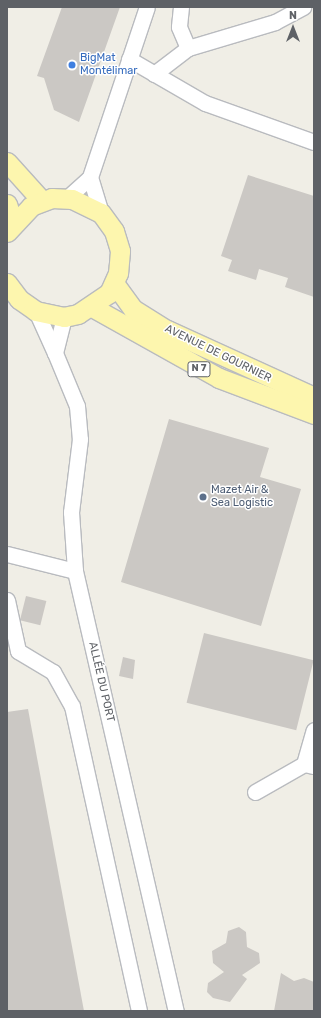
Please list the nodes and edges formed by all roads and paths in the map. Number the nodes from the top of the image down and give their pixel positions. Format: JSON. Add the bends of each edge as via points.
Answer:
{"nodes":[{"id":1,"x":147,"y":7,"type":"edge"},
{"id":2,"x":181,"y":7,"type":"edge"},
{"id":3,"x":303,"y":7,"type":"edge"},
{"id":4,"x":188,"y":48,"type":"junction"},
{"id":5,"x":129,"y":59,"type":"junction"},
{"id":6,"x":154,"y":74,"type":"junction"},
{"id":7,"x":314,"y":142,"type":"edge"},
{"id":8,"x":7,"y":162,"type":"edge"},
{"id":9,"x":90,"y":176,"type":"junction"},
{"id":10,"x":67,"y":198,"type":"junction"},
{"id":11,"x":42,"y":201,"type":"junction"},
{"id":12,"x":101,"y":213,"type":"junction"},
{"id":13,"x":9,"y":219,"type":"edge"},
{"id":14,"x":114,"y":283,"type":"junction"},
{"id":15,"x":8,"y":285,"type":"edge"},
{"id":16,"x":92,"y":307,"type":"junction"},
{"id":17,"x":36,"y":311,"type":"junction"},
{"id":18,"x":64,"y":316,"type":"junction"},
{"id":19,"x":55,"y":353,"type":"junction"},
{"id":20,"x":314,"y":397,"type":"edge"},
{"id":21,"x":314,"y":414,"type":"edge"},
{"id":22,"x":7,"y":554,"type":"edge"},
{"id":23,"x":75,"y":571,"type":"junction"},
{"id":24,"x":7,"y":600,"type":"edge"},
{"id":25,"x":314,"y":730,"type":"edge"},
{"id":26,"x":309,"y":766,"type":"edge"},
{"id":27,"x":255,"y":792,"type":"dead end"},
{"id":28,"x":139,"y":1011,"type":"edge"},
{"id":29,"x":176,"y":1011,"type":"edge"}],
"edges":[{"from":1,"to":5,"type":"street"},
{"from":2,"to":4,"type":"street","via":[[179,27]]},
{"from":3,"to":4,"type":"street","via":[[275,22]]},
{"from":4,"to":6,"type":"street"},
{"from":5,"to":6,"type":"street"},
{"from":5,"to":9,"type":"street"},
{"from":6,"to":7,"type":"street","via":[[205,103]]},
{"from":8,"to":11,"type":"main road"},
{"from":9,"to":10,"type":"street"},
{"from":9,"to":12,"type":"street"},
{"from":10,"to":11,"type":"main road"},
{"from":10,"to":12,"type":"main road","via":[[82,202]]},
{"from":11,"to":13,"type":"main road"},
{"from":12,"to":14,"type":"main road","via":[[114,231],[120,251]]},
{"from":14,"to":16,"type":"main road"},
{"from":14,"to":20,"type":"main road","name":"AVENUE DE GOURNIER","number":"N 7","via":[[133,309],[167,330]]},
{"from":15,"to":17,"type":"main road","via":[[19,300]]},
{"from":16,"to":18,"type":"main road"},
{"from":16,"to":21,"type":"main road","name":"AVENUE DE GOURNIER","number":"N 7","via":[[212,375]]},
{"from":17,"to":18,"type":"main road"},
{"from":17,"to":19,"type":"street","name":"ALLÉE DU PORT"},
{"from":18,"to":19,"type":"street"},
{"from":19,"to":23,"type":"street","name":"ALLÉE DU PORT","via":[[77,406],[80,439],[71,512]]},
{"from":22,"to":23,"type":"street"},
{"from":23,"to":29,"type":"street","name":"ALLÉE DU PORT"},
{"from":24,"to":28,"type":"street","via":[[18,651],[53,672],[72,706]]},
{"from":25,"to":26,"type":"street"},
{"from":26,"to":27,"type":"street"}]}
